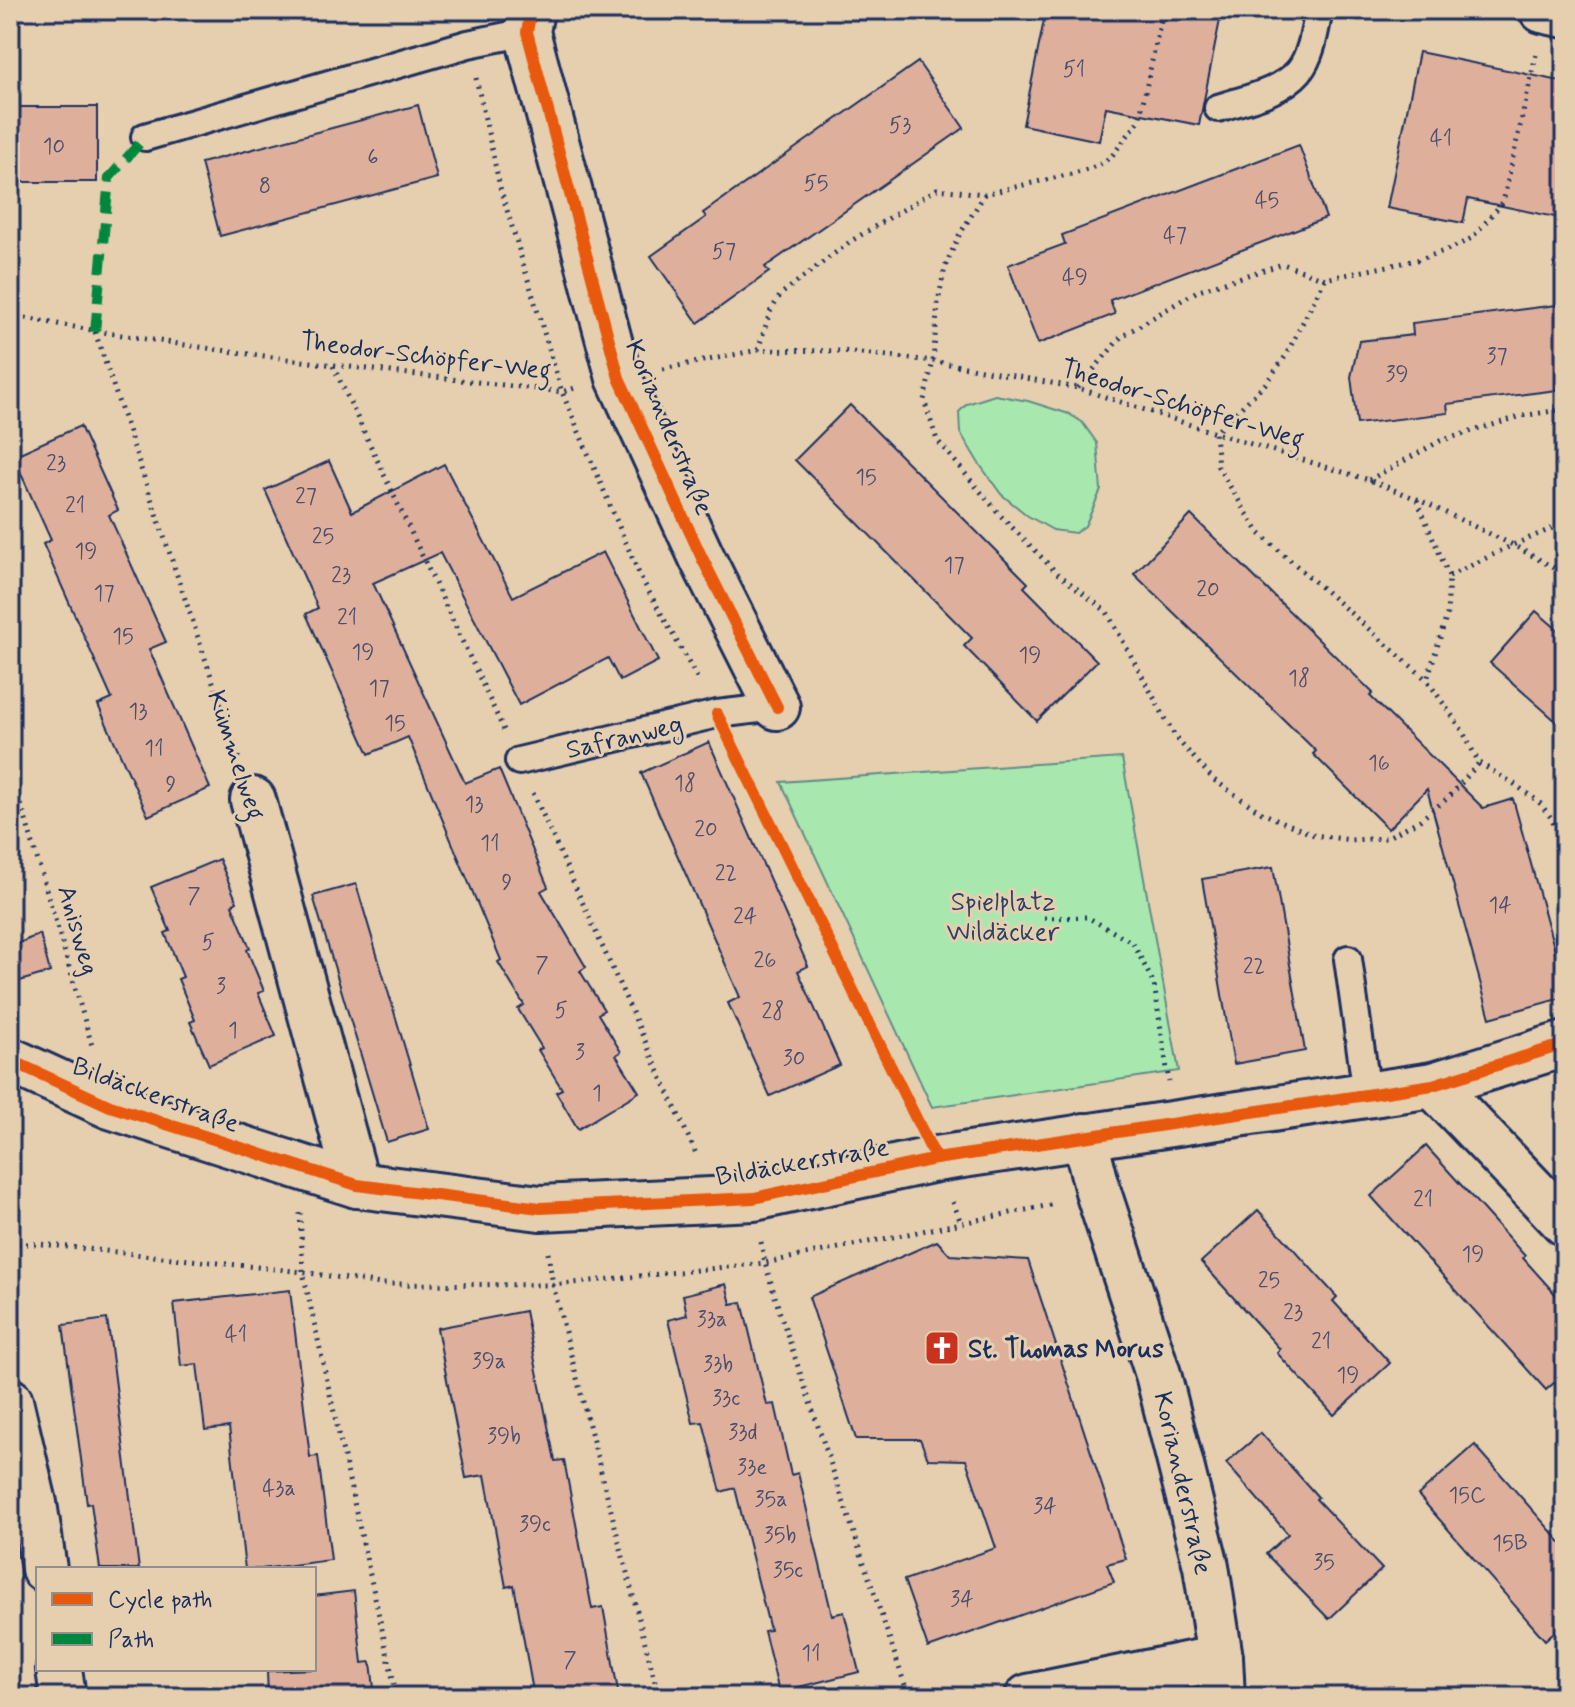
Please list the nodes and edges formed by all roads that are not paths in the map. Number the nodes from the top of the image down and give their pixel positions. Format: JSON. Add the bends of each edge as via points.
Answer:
{"nodes":[{"id":1,"x":1319,"y":10,"type":"edge"},
{"id":2,"x":1544,"y":10,"type":"edge"},
{"id":3,"x":1565,"y":15,"type":"edge"},
{"id":4,"x":529,"y":21,"type":"edge"},
{"id":5,"x":1218,"y":108,"type":"dead end"},
{"id":6,"x":145,"y":137,"type":"dead end"},
{"id":7,"x":777,"y":707,"type":"joint"},
{"id":8,"x":519,"y":761,"type":"dead end"},
{"id":9,"x":253,"y":800,"type":"road end"},
{"id":10,"x":1348,"y":959,"type":"dead end"},
{"id":11,"x":1565,"y":1044,"type":"edge"},
{"id":12,"x":10,"y":1060,"type":"edge"},
{"id":13,"x":1433,"y":1085,"type":"junction"},
{"id":14,"x":1367,"y":1094,"type":"junction"},
{"id":15,"x":1084,"y":1136,"type":"junction"},
{"id":16,"x":357,"y":1185,"type":"junction"},
{"id":17,"x":1565,"y":1223,"type":"edge"},
{"id":18,"x":10,"y":1401,"type":"edge"},
{"id":19,"x":44,"y":1567,"type":"edge"},
{"id":20,"x":59,"y":1671,"type":"edge"},
{"id":21,"x":1221,"y":1677,"type":"edge"},
{"id":22,"x":63,"y":1697,"type":"edge"},
{"id":23,"x":1028,"y":1697,"type":"edge"}],
"edges":[{"from":1,"to":5,"type":"lane","via":[[1300,70],[1283,85]]},
{"from":2,"to":3,"type":"street"},
{"from":4,"to":6,"type":"lane","name":"Korianderstraße","via":[[468,44]]},
{"from":4,"to":7,"type":"street","name":"Korianderstraße","via":[[619,378]]},
{"from":7,"to":8,"type":"lane","name":"Safranweg","via":[[717,714]]},
{"from":9,"to":16,"type":"street","name":"Kümmelweg"},
{"from":10,"to":14,"type":"lane"},
{"from":11,"to":13,"type":"street","name":"Bildäckerstraße"},
{"from":12,"to":16,"type":"street","name":"Bildäckerstraße","via":[[110,1106]]},
{"from":13,"to":14,"type":"street","name":"Bildäckerstraße"},
{"from":13,"to":17,"type":"street"},
{"from":14,"to":15,"type":"street","name":"Bildäckerstraße"},
{"from":15,"to":16,"type":"street","name":"Bildäckerstraße","via":[[936,1159],[754,1198],[540,1208]]},
{"from":15,"to":21,"type":"street","name":"Korianderstraße","via":[[1158,1374],[1206,1566]]},
{"from":18,"to":19,"type":"street"},
{"from":20,"to":22,"type":"street"},
{"from":21,"to":23,"type":"street"}]}
